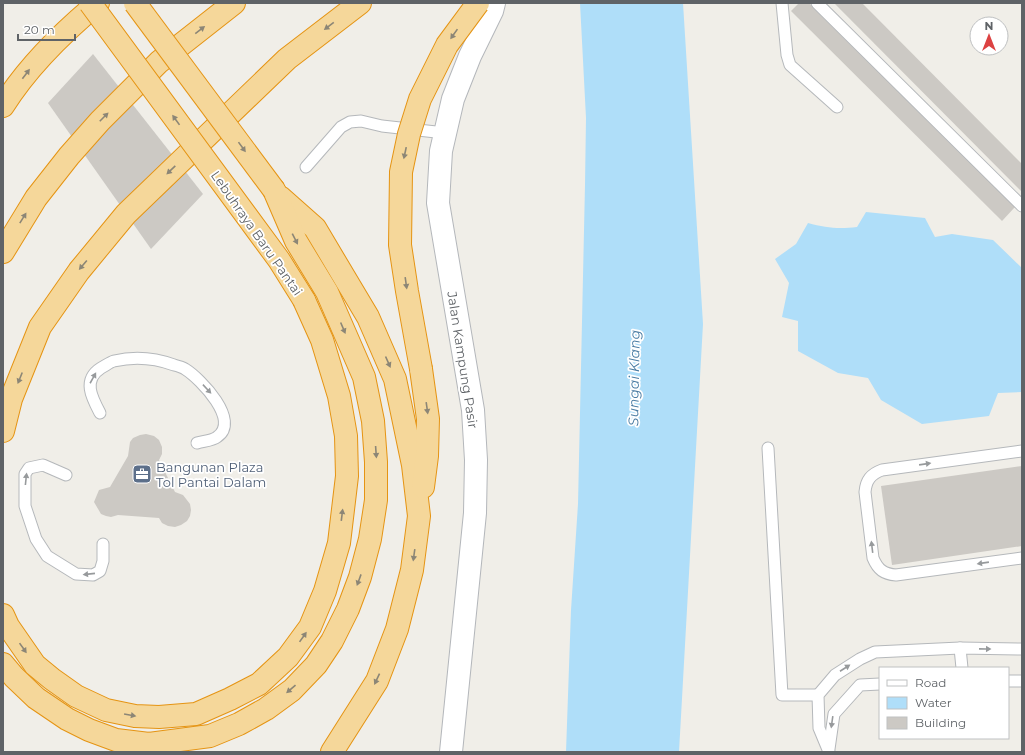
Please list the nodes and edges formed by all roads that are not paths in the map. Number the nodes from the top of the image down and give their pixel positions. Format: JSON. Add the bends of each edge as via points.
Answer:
{"nodes":[{"id":1,"x":90,"y":3,"type":"edge"},
{"id":2,"x":98,"y":3,"type":"edge"},
{"id":3,"x":135,"y":3,"type":"edge"},
{"id":4,"x":234,"y":3,"type":"edge"},
{"id":5,"x":360,"y":3,"type":"edge"},
{"id":6,"x":478,"y":3,"type":"edge"},
{"id":7,"x":494,"y":3,"type":"edge"},
{"id":8,"x":782,"y":3,"type":"edge"},
{"id":9,"x":817,"y":3,"type":"edge"},
{"id":10,"x":3,"y":106,"type":"edge"},
{"id":11,"x":837,"y":107,"type":"dead end"},
{"id":12,"x":445,"y":133,"type":"junction"},
{"id":13,"x":306,"y":167,"type":"dead end"},
{"id":14,"x":274,"y":190,"type":"junction"},
{"id":15,"x":1022,"y":206,"type":"edge"},
{"id":16,"x":3,"y":252,"type":"edge"},
{"id":17,"x":100,"y":413,"type":"dead end"},
{"id":18,"x":3,"y":431,"type":"edge"},
{"id":19,"x":197,"y":443,"type":"dead end"},
{"id":20,"x":768,"y":448,"type":"dead end"},
{"id":21,"x":1022,"y":451,"type":"edge"},
{"id":22,"x":66,"y":474,"type":"dead end"},
{"id":23,"x":420,"y":516,"type":"junction"},
{"id":24,"x":103,"y":544,"type":"dead end"},
{"id":25,"x":1022,"y":558,"type":"edge"},
{"id":26,"x":3,"y":615,"type":"edge"},
{"id":27,"x":960,"y":648,"type":"junction"},
{"id":28,"x":1022,"y":649,"type":"edge"},
{"id":29,"x":3,"y":664,"type":"edge"},
{"id":30,"x":962,"y":667,"type":"edge"},
{"id":31,"x":1009,"y":681,"type":"edge"},
{"id":32,"x":1022,"y":681,"type":"edge"},
{"id":33,"x":879,"y":684,"type":"edge"},
{"id":34,"x":818,"y":695,"type":"junction"},
{"id":35,"x":829,"y":751,"type":"edge"},
{"id":36,"x":332,"y":752,"type":"edge"},
{"id":37,"x":451,"y":752,"type":"edge"}],
"edges":[{"from":26,"to":1,"type":"highway","name":"Lebuhraya Baru Pantai","one_way":true,"bridge":true,"via":[[35,665],[76,696],[106,710],[135,716],[196,714],[259,684],[288,658],[310,627],[326,591],[339,543],[347,476],[346,436],[339,396],[322,340],[304,300],[270,248]]},
{"from":10,"to":2,"type":"highway","one_way":true,"via":[[37,60]]},
{"from":3,"to":14,"type":"highway","name":"Lebuhraya Baru Pantai","one_way":true,"bridge":true},
{"from":16,"to":4,"type":"highway","one_way":true,"via":[[36,198],[100,121],[159,62]]},
{"from":5,"to":18,"type":"highway","one_way":true,"via":[[287,58],[126,214],[79,271],[40,328],[11,399]]},
{"from":6,"to":23,"type":"highway","one_way":true,"bridge":true,"via":[[447,45],[420,98],[401,172],[400,245],[428,419],[427,456]]},
{"from":7,"to":12,"type":"street","name":"Jalan Kampung Pasir","via":[[453,100]]},
{"from":8,"to":11,"type":"lane","via":[[790,64]]},
{"from":9,"to":15,"type":"lane"},
{"from":12,"to":13,"type":"lane","via":[[361,121],[350,122],[341,127]]},
{"from":12,"to":37,"type":"street","name":"Jalan Kampung Pasir","via":[[441,151],[438,203],[473,410],[476,460],[475,513]]},
{"from":14,"to":23,"type":"highway","name":"Lebuhraya Baru Pantai","one_way":true,"via":[[315,228],[368,317],[395,379],[413,465]]},
{"from":14,"to":29,"type":"highway","name":"Lebuhraya Baru Pantai","one_way":true,"via":[[296,241],[327,292],[364,377],[373,421],[376,500],[370,539],[360,577],[332,641],[316,665],[292,690],[266,709],[210,736],[149,744],[116,740],[66,719],[36,698]]},
{"from":17,"to":19,"type":"lane","one_way":true,"via":[[89,388],[91,379],[98,370],[113,362],[134,358],[158,360],[185,369],[208,389],[217,401],[224,422],[223,430],[218,437]]},
{"from":20,"to":34,"type":"lane","via":[[782,695]]},
{"from":25,"to":21,"type":"lane","one_way":true,"via":[[888,574],[881,571],[873,558],[865,492],[869,478],[882,470]]},
{"from":24,"to":22,"type":"lane","one_way":true,"via":[[100,571],[93,575],[76,574],[47,556],[36,539],[25,506],[25,474],[29,468],[43,465]]},
{"from":23,"to":36,"type":"highway","name":"Lebuhraya Baru Pantai","one_way":true,"via":[[412,570],[397,629],[377,681]]},
{"from":27,"to":28,"type":"lane","one_way":true},
{"from":27,"to":30,"type":"lane"},
{"from":34,"to":27,"type":"lane","one_way":true,"via":[[835,674],[875,652]]},
{"from":31,"to":32,"type":"lane"},
{"from":33,"to":35,"type":"lane","one_way":true,"via":[[860,685],[834,714]]},
{"from":34,"to":35,"type":"lane","via":[[819,728]]}]}
